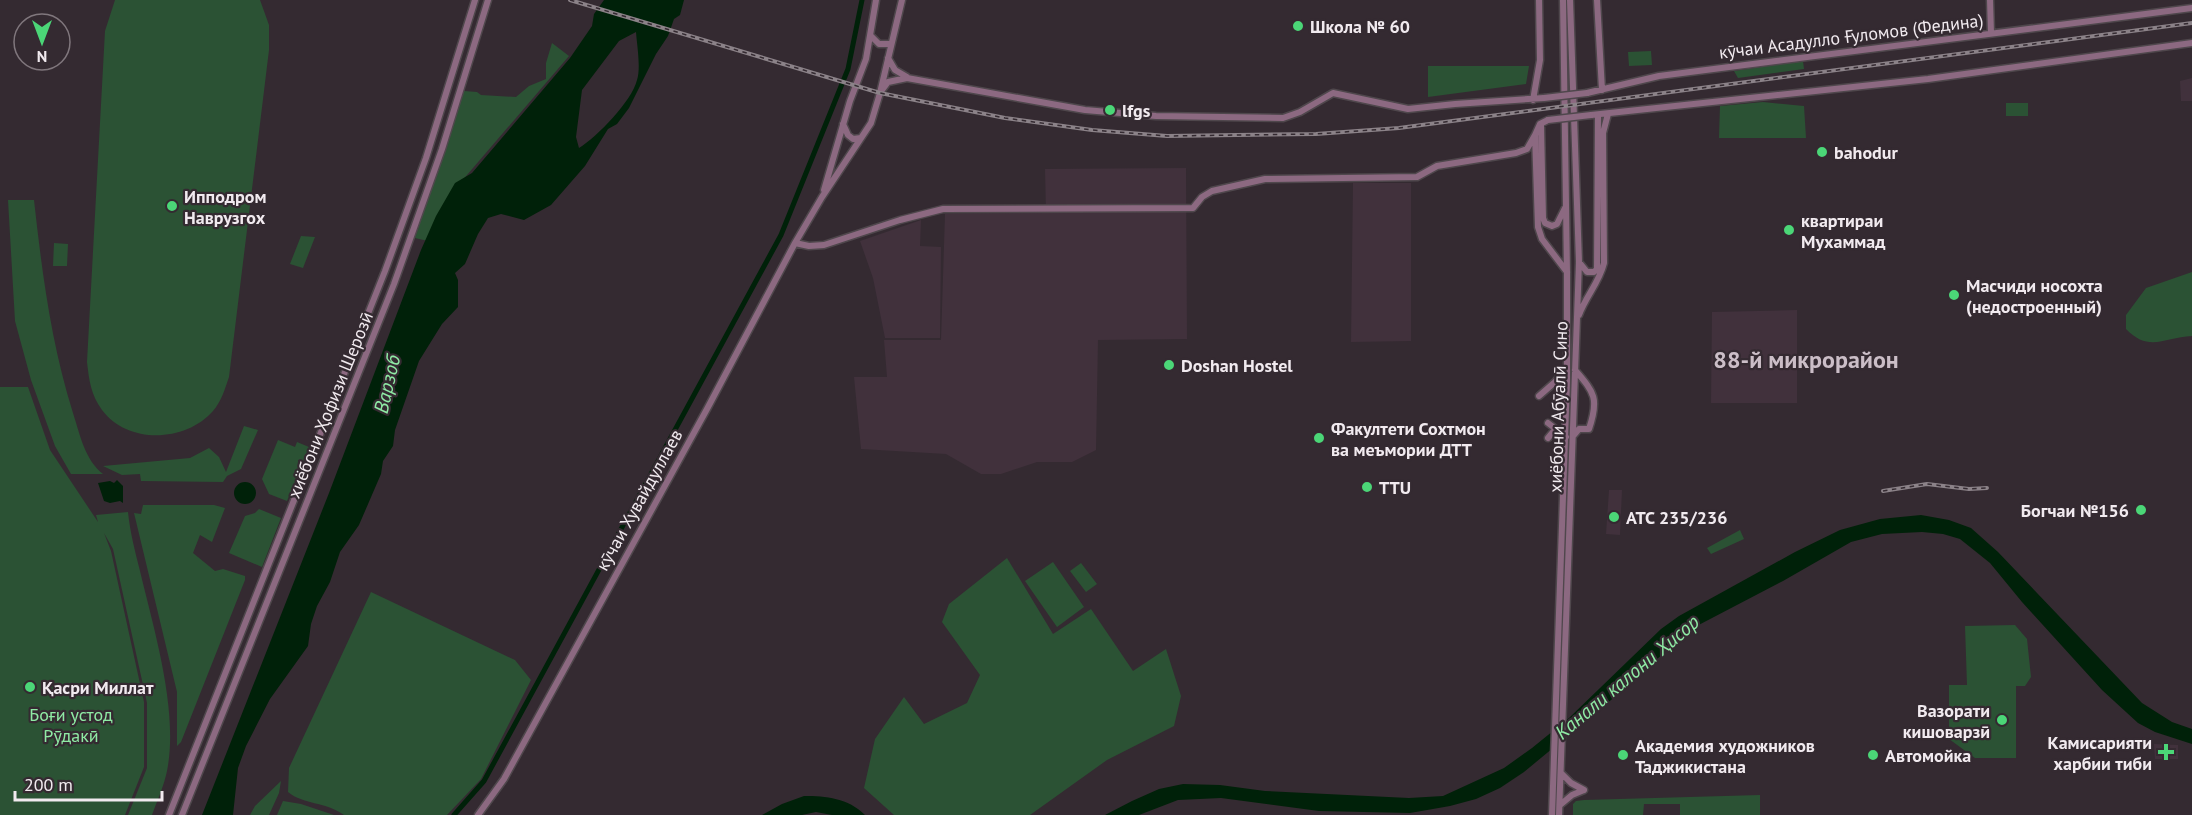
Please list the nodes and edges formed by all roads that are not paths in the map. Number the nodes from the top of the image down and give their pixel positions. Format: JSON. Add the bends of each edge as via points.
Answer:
{"nodes":[{"id":1,"x":475,"y":0,"type":"edge"},
{"id":2,"x":488,"y":0,"type":"edge"},
{"id":3,"x":876,"y":0,"type":"edge"},
{"id":4,"x":1539,"y":0,"type":"edge"},
{"id":5,"x":1563,"y":0,"type":"edge"},
{"id":6,"x":1570,"y":0,"type":"edge"},
{"id":7,"x":1597,"y":0,"type":"edge"},
{"id":8,"x":1990,"y":0,"type":"edge"},
{"id":9,"x":900,"y":2,"type":"edge"},
{"id":10,"x":2192,"y":8,"type":"edge"},
{"id":11,"x":1991,"y":33,"type":"junction"},
{"id":12,"x":871,"y":36,"type":"junction"},
{"id":13,"x":2192,"y":43,"type":"edge"},
{"id":14,"x":891,"y":44,"type":"junction"},
{"id":15,"x":888,"y":57,"type":"junction"},
{"id":16,"x":907,"y":78,"type":"junction"},
{"id":17,"x":1602,"y":90,"type":"junction"},
{"id":18,"x":447,"y":93,"type":"junction"},
{"id":19,"x":880,"y":93,"type":"junction"},
{"id":20,"x":459,"y":97,"type":"junction"},
{"id":21,"x":1533,"y":100,"type":"junction"},
{"id":22,"x":1608,"y":114,"type":"junction"},
{"id":23,"x":1594,"y":115,"type":"junction"},
{"id":24,"x":843,"y":123,"type":"junction"},
{"id":25,"x":1540,"y":124,"type":"junction"},
{"id":26,"x":1535,"y":135,"type":"junction"},
{"id":27,"x":861,"y":138,"type":"junction"},
{"id":28,"x":1527,"y":148,"type":"junction"},
{"id":29,"x":1537,"y":156,"type":"junction"},
{"id":30,"x":822,"y":197,"type":"junction"},
{"id":31,"x":1566,"y":206,"type":"junction"},
{"id":32,"x":795,"y":243,"type":"junction"},
{"id":33,"x":1579,"y":262,"type":"junction"},
{"id":34,"x":1567,"y":273,"type":"junction"},
{"id":35,"x":1576,"y":321,"type":"junction"},
{"id":36,"x":1567,"y":367,"type":"junction"},
{"id":37,"x":1575,"y":369,"type":"junction"},
{"id":38,"x":1539,"y":396,"type":"dead end"},
{"id":39,"x":1548,"y":423,"type":"dead end"},
{"id":40,"x":1566,"y":437,"type":"junction"},
{"id":41,"x":1548,"y":438,"type":"dead end"},
{"id":42,"x":1572,"y":442,"type":"junction"},
{"id":43,"x":1561,"y":635,"type":"junction"},
{"id":44,"x":222,"y":681,"type":"junction"},
{"id":45,"x":234,"y":686,"type":"junction"},
{"id":46,"x":1558,"y":769,"type":"junction"},
{"id":47,"x":1560,"y":805,"type":"junction"},
{"id":48,"x":169,"y":815,"type":"edge"},
{"id":49,"x":182,"y":815,"type":"edge"},
{"id":50,"x":478,"y":815,"type":"edge"},
{"id":51,"x":1552,"y":815,"type":"edge"},
{"id":52,"x":1559,"y":815,"type":"edge"}],
"edges":[{"from":1,"to":18,"type":"main road","name":"хиёбони Ҳофизи Шерозӣ"},
{"from":2,"to":20,"type":"main road","name":"хиёбони Ҳофизи Шерозӣ"},
{"from":3,"to":12,"type":"main road","name":"кӯчаи Хувайдуллаев"},
{"from":4,"to":21,"type":"main road","via":[[1540,60]]},
{"from":5,"to":31,"type":"main road","name":"хиёбони Абӯалӣ Сино"},
{"from":6,"to":33,"type":"main road","name":"хиёбони Абӯалӣ Сино"},
{"from":7,"to":17,"type":"main road"},
{"from":8,"to":11,"type":"main road"},
{"from":9,"to":14,"type":"main road","name":"кӯчаи Хувайдуллаев"},
{"from":10,"to":11,"type":"main road","name":"кӯчаи Асадулло Ғуломов (Федина)"},
{"from":11,"to":17,"type":"main road","name":"кӯчаи Асадулло Ғуломов (Федина)","via":[[1659,76]]},
{"from":12,"to":14,"type":"main road","via":[[879,44]]},
{"from":12,"to":24,"type":"main road","name":"кӯчаи Хувайдуллаев"},
{"from":13,"to":22,"type":"main road","via":[[1928,79]]},
{"from":14,"to":15,"type":"main road","name":"кӯчаи Хувайдуллаев"},
{"from":15,"to":16,"type":"main road"},
{"from":15,"to":19,"type":"main road","name":"кӯчаи Хувайдуллаев"},
{"from":16,"to":19,"type":"main road","via":[[888,82]]},
{"from":16,"to":21,"type":"main road","via":[[1085,110],[1156,116],[1283,118],[1333,93],[1408,109]]},
{"from":17,"to":21,"type":"main road","name":"кӯчаи Асадулло Ғуломов (Федина)","bridge":true},
{"from":18,"to":20,"type":"main road"},
{"from":18,"to":44,"type":"main road","name":"хиёбони Ҳофизи Шерозӣ","via":[[382,279]]},
{"from":19,"to":27,"type":"main road","name":"кӯчаи Хувайдуллаев","via":[[871,123]]},
{"from":20,"to":45,"type":"main road","name":"хиёбони Ҳофизи Шерозӣ","via":[[394,284]]},
{"from":22,"to":23,"type":"main road"},
{"from":22,"to":35,"type":"main road","via":[[1603,133],[1605,263]]},
{"from":23,"to":25,"type":"main road","bridge":true},
{"from":23,"to":33,"type":"main road","via":[[1597,269],[1587,272]]},
{"from":24,"to":27,"type":"main road","via":[[848,135]]},
{"from":24,"to":30,"type":"main road","name":"кӯчаи Хувайдуллаев"},
{"from":25,"to":26,"type":"main road"},
{"from":25,"to":31,"type":"main road","via":[[1545,223],[1557,224]]},
{"from":26,"to":28,"type":"main road"},
{"from":26,"to":29,"type":"main road"},
{"from":27,"to":30,"type":"main road","name":"кӯчаи Хувайдуллаев"},
{"from":28,"to":29,"type":"main road"},
{"from":28,"to":32,"type":"main road","via":[[1437,165],[1417,177],[1265,179],[1212,191],[1193,208],[943,209],[824,245]]},
{"from":29,"to":34,"type":"main road","via":[[1538,226],[1542,239]]},
{"from":30,"to":32,"type":"main road","name":"кӯчаи Хувайдуллаев"},
{"from":31,"to":34,"type":"main road","name":"хиёбони Абӯалӣ Сино"},
{"from":32,"to":50,"type":"main road","name":"кӯчаи Хувайдуллаев","via":[[504,779]]},
{"from":33,"to":35,"type":"main road","name":"хиёбони Абӯалӣ Сино"},
{"from":34,"to":36,"type":"main road","name":"хиёбони Абӯалӣ Сино"},
{"from":35,"to":37,"type":"main road","name":"хиёбони Абӯалӣ Сино"},
{"from":36,"to":38,"type":"main road"},
{"from":36,"to":40,"type":"main road","name":"хиёбони Абӯалӣ Сино"},
{"from":37,"to":42,"type":"main road","name":"хиёбони Абӯалӣ Сино"},
{"from":37,"to":42,"type":"main road","via":[[1596,401],[1589,429],[1576,431]]},
{"from":39,"to":40,"type":"main road"},
{"from":40,"to":41,"type":"main road","via":[[1555,432]]},
{"from":40,"to":43,"type":"main road","name":"хиёбони Абӯалӣ Сино"},
{"from":42,"to":43,"type":"main road","name":"хиёбони Абӯалӣ Сино"},
{"from":43,"to":46,"type":"main road","name":"хиёбони Абӯалӣ Сино"},
{"from":44,"to":45,"type":"main road"},
{"from":44,"to":48,"type":"main road","name":"хиёбони Ҳофизи Шерозӣ"},
{"from":45,"to":49,"type":"main road","name":"хиёбони Ҳофизи Шерозӣ"},
{"from":46,"to":47,"type":"main road","name":"хиёбони Абӯалӣ Сино"},
{"from":46,"to":47,"type":"main road","via":[[1571,783],[1584,789]]},
{"from":46,"to":51,"type":"main road","name":"хиёбони Абӯалӣ Сино"},
{"from":47,"to":52,"type":"main road","name":"хиёбони Абӯалӣ Сино"}]}
